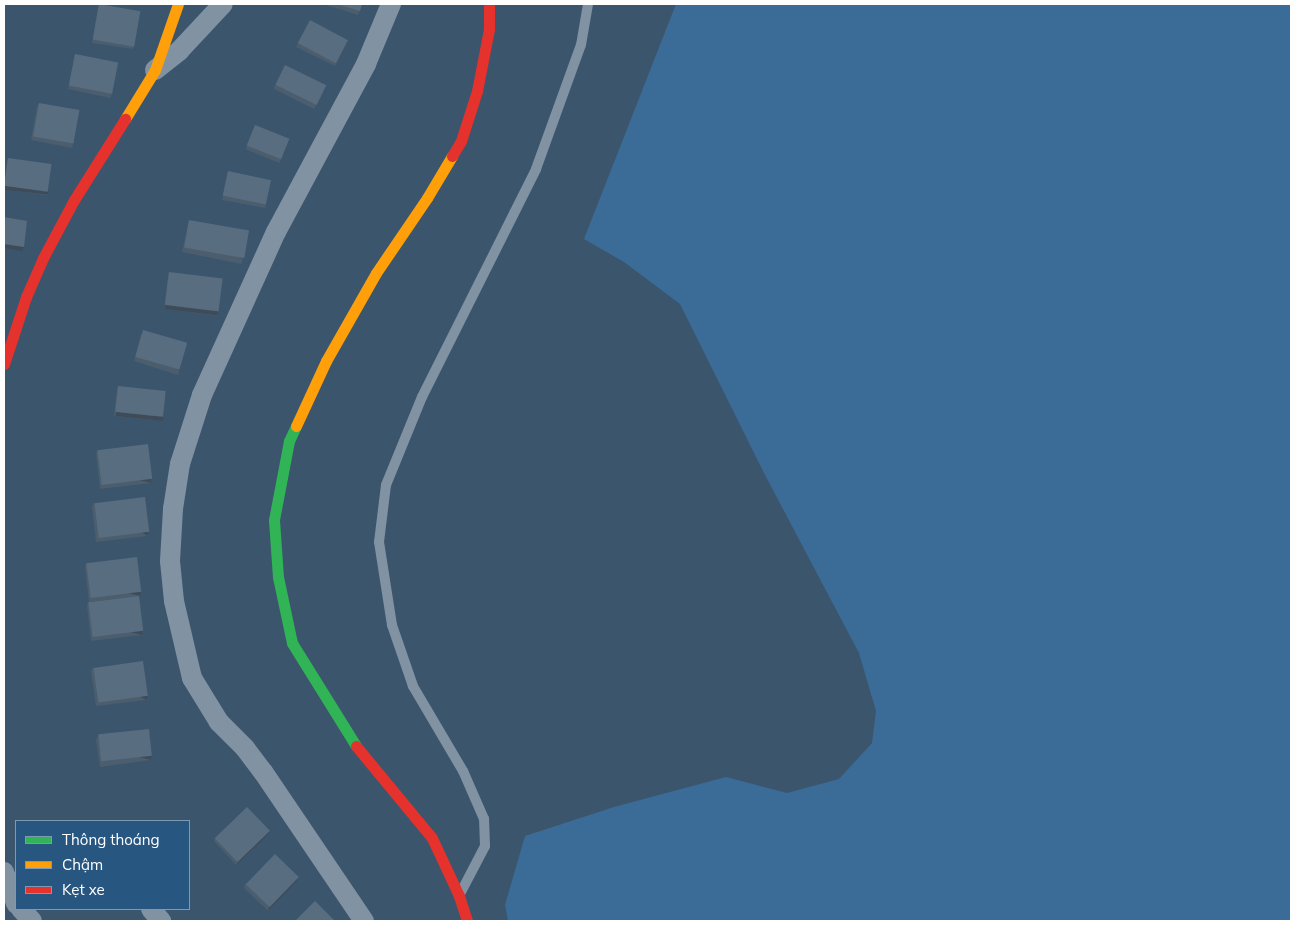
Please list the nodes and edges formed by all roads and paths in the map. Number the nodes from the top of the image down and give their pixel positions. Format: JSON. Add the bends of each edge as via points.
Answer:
{"nodes":[{"id":1,"x":178,"y":4,"type":"edge"},
{"id":2,"x":223,"y":4,"type":"edge"},
{"id":3,"x":391,"y":4,"type":"edge"},
{"id":4,"x":489,"y":4,"type":"edge"},
{"id":5,"x":588,"y":4,"type":"edge"},
{"id":6,"x":155,"y":70,"type":"junction"},
{"id":7,"x":4,"y":364,"type":"edge"},
{"id":8,"x":4,"y":872,"type":"edge"},
{"id":9,"x":459,"y":896,"type":"junction"},
{"id":10,"x":15,"y":901,"type":"edge"},
{"id":11,"x":22,"y":910,"type":"edge"},
{"id":12,"x":152,"y":910,"type":"edge"},
{"id":13,"x":32,"y":921,"type":"edge"},
{"id":14,"x":161,"y":921,"type":"edge"},
{"id":15,"x":364,"y":921,"type":"edge"},
{"id":16,"x":467,"y":921,"type":"edge"}],
"edges":[{"from":1,"to":6,"type":"street"},
{"from":2,"to":6,"type":"street","via":[[179,51]]},
{"from":3,"to":15,"type":"street","via":[[366,64],[276,232],[202,395],[180,464],[170,561],[174,601],[192,678],[219,722],[263,772]]},
{"from":4,"to":9,"type":"street","via":[[489,29],[477,90],[461,141],[376,273],[326,361],[289,441],[274,520],[278,577],[292,643],[351,740],[432,838]]},
{"from":5,"to":9,"type":"lane","via":[[581,46],[536,169],[422,397],[386,484],[379,542],[392,625],[413,686],[463,771],[484,819],[485,846]]},
{"from":6,"to":7,"type":"street","via":[[74,200],[43,258]]},
{"from":8,"to":10,"type":"street"},
{"from":9,"to":16,"type":"street"},
{"from":11,"to":13,"type":"street"},
{"from":12,"to":14,"type":"street"}]}
